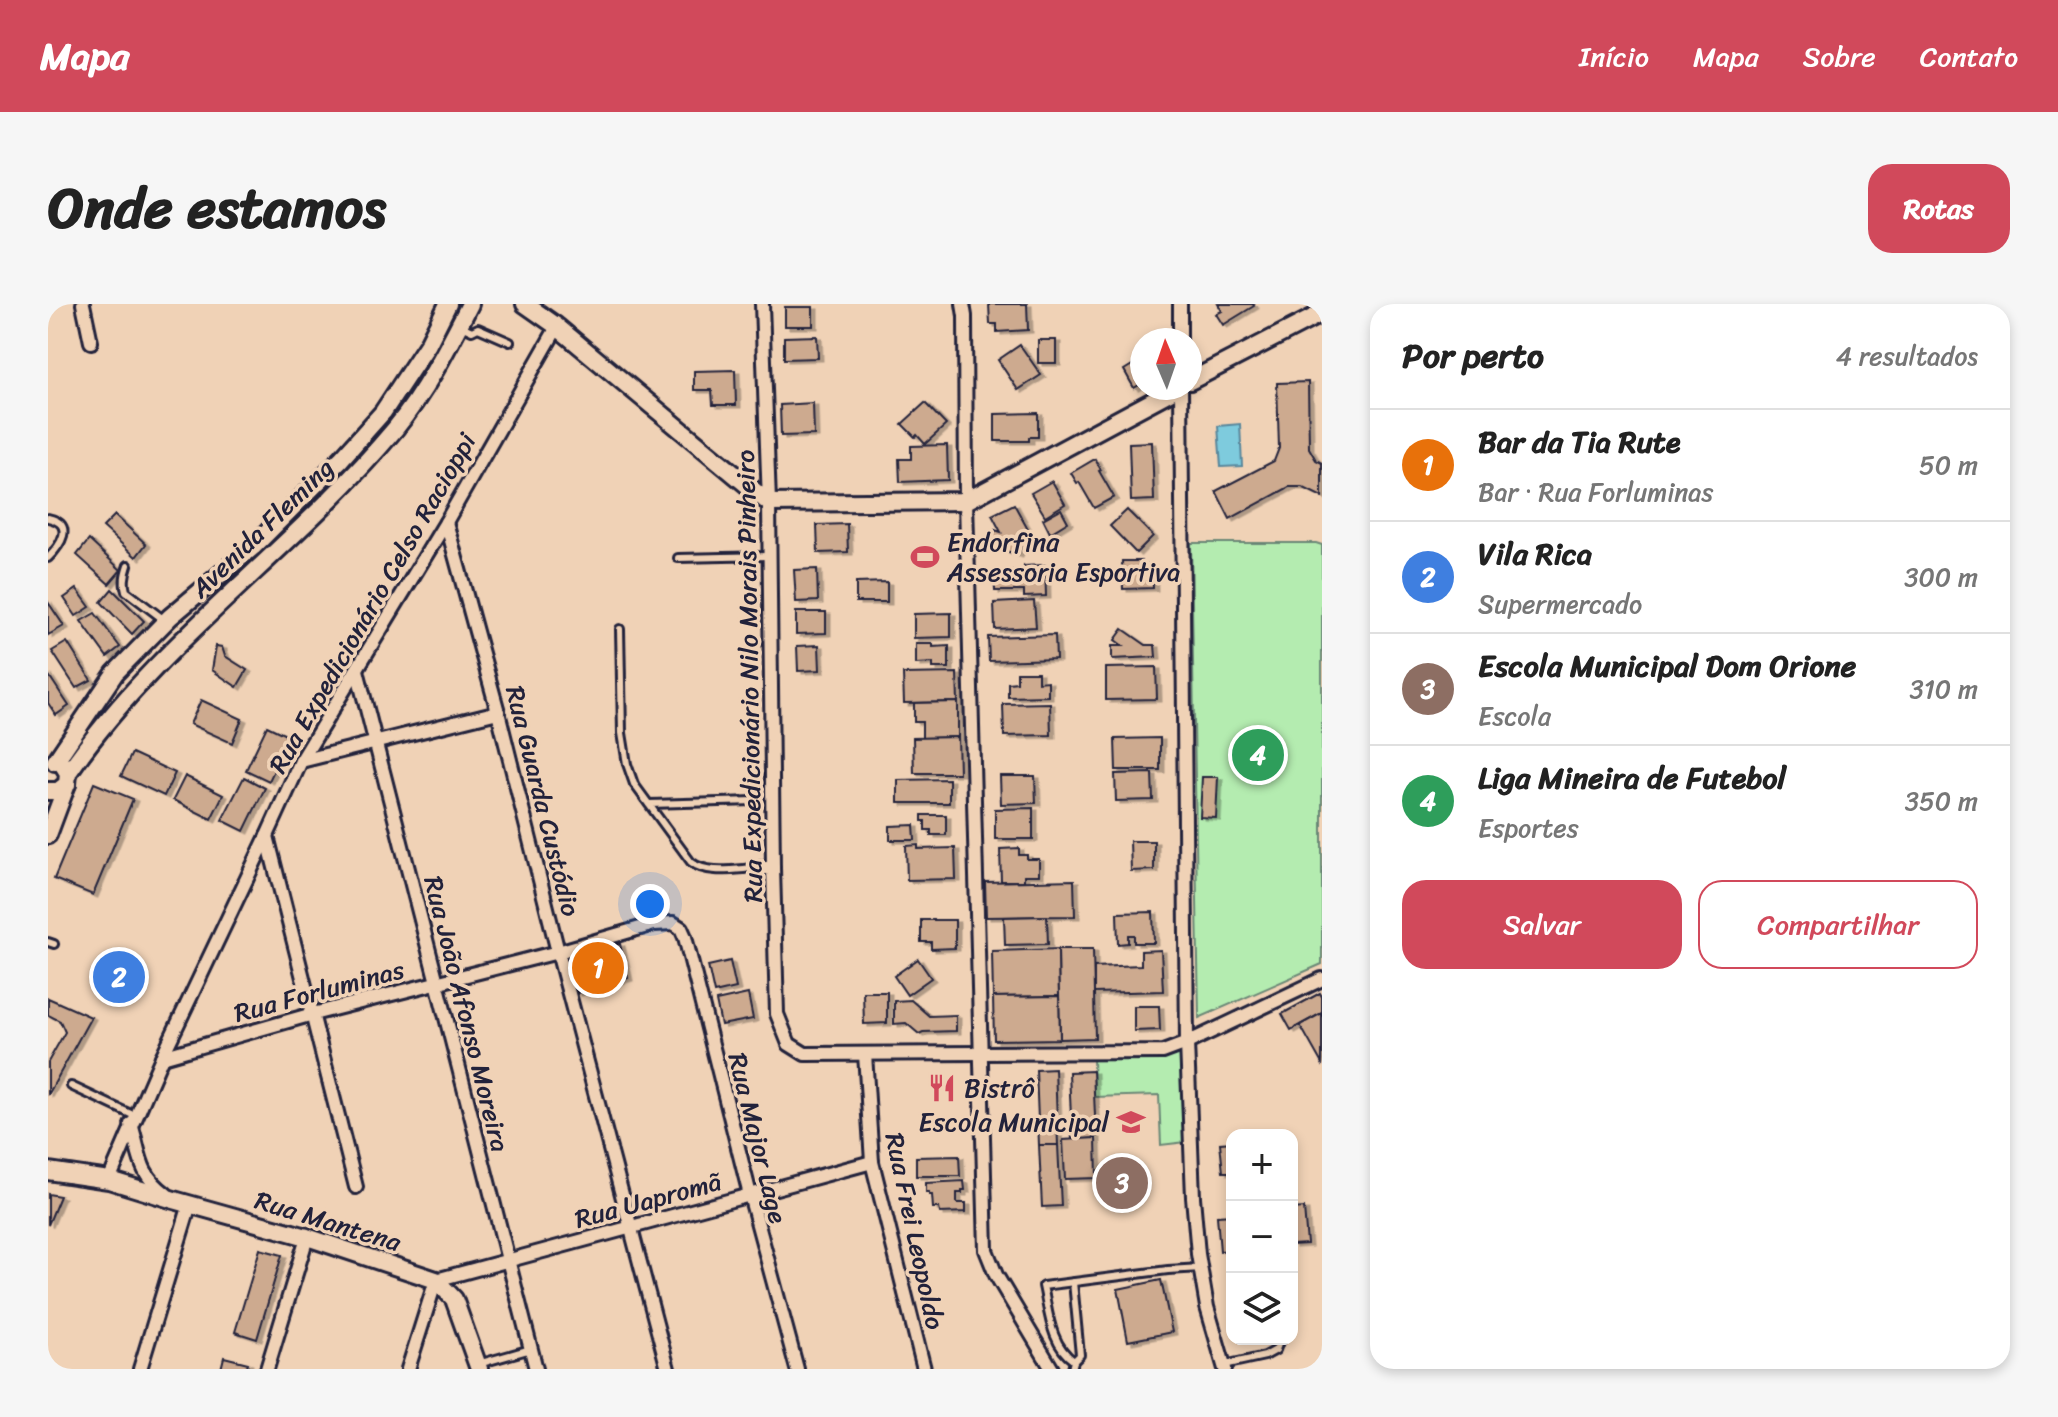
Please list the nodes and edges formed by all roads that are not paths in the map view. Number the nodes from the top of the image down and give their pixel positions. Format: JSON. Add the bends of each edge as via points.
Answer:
{"nodes":[{"id":1,"x":83,"y":304,"type":"edge"},
{"id":2,"x":448,"y":304,"type":"edge"},
{"id":3,"x":525,"y":304,"type":"edge"},
{"id":4,"x":546,"y":304,"type":"edge"},
{"id":5,"x":762,"y":304,"type":"edge"},
{"id":6,"x":963,"y":304,"type":"edge"},
{"id":7,"x":1180,"y":304,"type":"edge"},
{"id":8,"x":1322,"y":313,"type":"edge"},
{"id":9,"x":470,"y":318,"type":"edge"},
{"id":10,"x":556,"y":326,"type":"junction"},
{"id":11,"x":1180,"y":328,"type":"edge"},
{"id":12,"x":91,"y":342,"type":"dead end"},
{"id":13,"x":510,"y":342,"type":"dead end"},
{"id":14,"x":1202,"y":375,"type":"edge"},
{"id":15,"x":1156,"y":400,"type":"edge"},
{"id":16,"x":1179,"y":400,"type":"edge"},
{"id":17,"x":966,"y":501,"type":"junction"},
{"id":18,"x":769,"y":503,"type":"junction"},
{"id":19,"x":48,"y":518,"type":"edge"},
{"id":20,"x":446,"y":522,"type":"junction"},
{"id":21,"x":253,"y":547,"type":"junction"},
{"id":22,"x":770,"y":556,"type":"junction"},
{"id":23,"x":48,"y":558,"type":"edge"},
{"id":24,"x":678,"y":558,"type":"dead end"},
{"id":25,"x":267,"y":561,"type":"junction"},
{"id":26,"x":128,"y":565,"type":"dead end"},
{"id":27,"x":167,"y":621,"type":"junction"},
{"id":28,"x":620,"y":629,"type":"dead end"},
{"id":29,"x":357,"y":670,"type":"junction"},
{"id":30,"x":498,"y":712,"type":"junction"},
{"id":31,"x":375,"y":742,"type":"junction"},
{"id":32,"x":301,"y":761,"type":"junction"},
{"id":33,"x":56,"y":768,"type":"edge"},
{"id":34,"x":48,"y":791,"type":"edge"},
{"id":35,"x":755,"y":801,"type":"dead end"},
{"id":36,"x":649,"y":804,"type":"junction"},
{"id":37,"x":48,"y":835,"type":"edge"},
{"id":38,"x":267,"y":836,"type":"junction"},
{"id":39,"x":756,"y":868,"type":"joint"},
{"id":40,"x":773,"y":868,"type":"junction"},
{"id":41,"x":673,"y":923,"type":"joint"},
{"id":42,"x":558,"y":952,"type":"junction"},
{"id":43,"x":1322,"y":979,"type":"edge"},
{"id":44,"x":436,"y":982,"type":"junction"},
{"id":45,"x":313,"y":1014,"type":"junction"},
{"id":46,"x":1187,"y":1043,"type":"junction"},
{"id":47,"x":980,"y":1052,"type":"junction"},
{"id":48,"x":865,"y":1054,"type":"junction"},
{"id":49,"x":162,"y":1057,"type":"junction"},
{"id":50,"x":71,"y":1086,"type":"dead end"},
{"id":51,"x":133,"y":1120,"type":"junction"},
{"id":52,"x":872,"y":1162,"type":"junction"},
{"id":53,"x":48,"y":1171,"type":"edge"},
{"id":54,"x":109,"y":1180,"type":"junction"},
{"id":55,"x":356,"y":1187,"type":"dead end"},
{"id":56,"x":750,"y":1195,"type":"junction"},
{"id":57,"x":182,"y":1202,"type":"junction"},
{"id":58,"x":631,"y":1227,"type":"junction"},
{"id":59,"x":307,"y":1237,"type":"junction"},
{"id":60,"x":508,"y":1261,"type":"junction"},
{"id":61,"x":1201,"y":1268,"type":"junction"},
{"id":62,"x":436,"y":1280,"type":"junction"},
{"id":63,"x":1073,"y":1282,"type":"junction"},
{"id":64,"x":1278,"y":1345,"type":"edge"},
{"id":65,"x":531,"y":1349,"type":"junction"},
{"id":66,"x":1074,"y":1361,"type":"junction"},
{"id":67,"x":478,"y":1367,"type":"edge"},
{"id":68,"x":1224,"y":1367,"type":"edge"},
{"id":69,"x":140,"y":1369,"type":"edge"},
{"id":70,"x":267,"y":1369,"type":"edge"},
{"id":71,"x":408,"y":1369,"type":"edge"},
{"id":72,"x":536,"y":1369,"type":"edge"},
{"id":73,"x":668,"y":1369,"type":"edge"},
{"id":74,"x":797,"y":1369,"type":"edge"},
{"id":75,"x":924,"y":1369,"type":"edge"},
{"id":76,"x":1052,"y":1369,"type":"edge"},
{"id":77,"x":1072,"y":1369,"type":"edge"}],
"edges":[{"from":1,"to":12,"type":"street"},
{"from":2,"to":21,"type":"street","name":"Avenida Fleming","via":[[383,412]]},
{"from":3,"to":10,"type":"street"},
{"from":4,"to":10,"type":"street"},
{"from":5,"to":18,"type":"street","name":"Rua Expedicionário Nilo Morais Pinheiro"},
{"from":6,"to":17,"type":"street"},
{"from":7,"to":11,"type":"street"},
{"from":8,"to":14,"type":"street"},
{"from":9,"to":13,"type":"lane"},
{"from":9,"to":25,"type":"street","name":"Avenida Fleming","via":[[395,428]]},
{"from":10,"to":18,"type":"street"},
{"from":10,"to":20,"type":"street","name":"Rua Expedicionário Celso Racioppi"},
{"from":15,"to":17,"type":"street"},
{"from":16,"to":46,"type":"street"},
{"from":17,"to":18,"type":"street"},
{"from":17,"to":47,"type":"street"},
{"from":18,"to":22,"type":"street","name":"Rua Expedicionário Nilo Morais Pinheiro"},
{"from":19,"to":23,"type":"lane","via":[[60,523],[64,537]]},
{"from":20,"to":29,"type":"street","name":"Rua Expedicionário Celso Racioppi"},
{"from":20,"to":30,"type":"street","name":"Rua Guarda Custódio"},
{"from":21,"to":25,"type":"street"},
{"from":21,"to":27,"type":"street","name":"Avenida Fleming"},
{"from":22,"to":24,"type":"lane"},
{"from":22,"to":40,"type":"street","name":"Rua Expedicionário Nilo Morais Pinheiro"},
{"from":25,"to":33,"type":"street","name":"Avenida Fleming","via":[[185,636],[88,743]]},
{"from":26,"to":27,"type":"lane","via":[[126,591]]},
{"from":27,"to":33,"type":"street","name":"Avenida Fleming","via":[[115,673]]},
{"from":28,"to":36,"type":"lane","via":[[627,764]]},
{"from":29,"to":31,"type":"street","name":"Rua João Afonso Moreira"},
{"from":29,"to":32,"type":"street","name":"Rua Expedicionário Celso Racioppi"},
{"from":30,"to":31,"type":"street"},
{"from":30,"to":42,"type":"street","name":"Rua Guarda Custódio"},
{"from":31,"to":32,"type":"street"},
{"from":31,"to":44,"type":"street","name":"Rua João Afonso Moreira"},
{"from":32,"to":38,"type":"street","name":"Rua Expedicionário Celso Racioppi"},
{"from":33,"to":34,"type":"street","via":[[58,791]]},
{"from":33,"to":37,"type":"street","name":"Avenida Fleming"},
{"from":35,"to":36,"type":"lane"},
{"from":36,"to":39,"type":"lane","via":[[698,868]]},
{"from":38,"to":45,"type":"street"},
{"from":38,"to":49,"type":"street","name":"Rua Expedicionário Celso Racioppi"},
{"from":39,"to":40,"type":"street"},
{"from":40,"to":48,"type":"street","name":"Rua Expedicionário Nilo Morais Pinheiro","via":[[777,1014],[789,1044],[805,1054]]},
{"from":41,"to":42,"type":"street","name":"Rua Forluminas"},
{"from":41,"to":56,"type":"street","name":"Rua Major Lage","via":[[685,937]]},
{"from":42,"to":44,"type":"street","name":"Rua Forluminas"},
{"from":42,"to":58,"type":"street","name":"Rua Guarda Custódio"},
{"from":43,"to":46,"type":"street"},
{"from":44,"to":45,"type":"street","name":"Rua Forluminas"},
{"from":44,"to":60,"type":"street","name":"Rua João Afonso Moreira"},
{"from":45,"to":49,"type":"street","name":"Rua Forluminas"},
{"from":45,"to":55,"type":"street"},
{"from":46,"to":47,"type":"street","via":[[1163,1052]]},
{"from":46,"to":61,"type":"street"},
{"from":47,"to":48,"type":"street"},
{"from":47,"to":76,"type":"street","via":[[986,1250]]},
{"from":48,"to":52,"type":"street","name":"Rua Frei Leopoldo"},
{"from":49,"to":51,"type":"street","name":"Rua Expedicionário Celso Racioppi"},
{"from":50,"to":51,"type":"lane"},
{"from":51,"to":54,"type":"street","name":"Rua Expedicionário Celso Racioppi"},
{"from":51,"to":57,"type":"street","via":[[145,1172],[155,1186]]},
{"from":52,"to":56,"type":"street","name":"Rua Uapromã"},
{"from":52,"to":75,"type":"street","name":"Rua Frei Leopoldo"},
{"from":53,"to":54,"type":"street","name":"Rua Mantena"},
{"from":54,"to":57,"type":"street","name":"Rua Mantena"},
{"from":56,"to":58,"type":"street","name":"Rua Uapromã"},
{"from":56,"to":74,"type":"street","name":"Rua Major Lage"},
{"from":57,"to":59,"type":"street","name":"Rua Mantena"},
{"from":57,"to":69,"type":"street"},
{"from":58,"to":60,"type":"street","name":"Rua Uapromã"},
{"from":58,"to":73,"type":"street","name":"Rua Guarda Custódio"},
{"from":59,"to":62,"type":"street","name":"Rua Mantena"},
{"from":59,"to":70,"type":"street"},
{"from":60,"to":62,"type":"street","name":"Rua Uapromã"},
{"from":60,"to":65,"type":"street","name":"Rua João Afonso Moreira"},
{"from":61,"to":63,"type":"lane"},
{"from":61,"to":68,"type":"street"},
{"from":62,"to":67,"type":"street","via":[[454,1299]]},
{"from":62,"to":71,"type":"street"},
{"from":63,"to":66,"type":"lane","via":[[1080,1355]]},
{"from":63,"to":66,"type":"lane","via":[[1043,1286],[1053,1333],[1063,1354]]},
{"from":64,"to":68,"type":"lane","via":[[1265,1356]]},
{"from":65,"to":67,"type":"lane"},
{"from":65,"to":72,"type":"street","name":"Rua João Afonso Moreira"},
{"from":66,"to":77,"type":"lane"}]}
